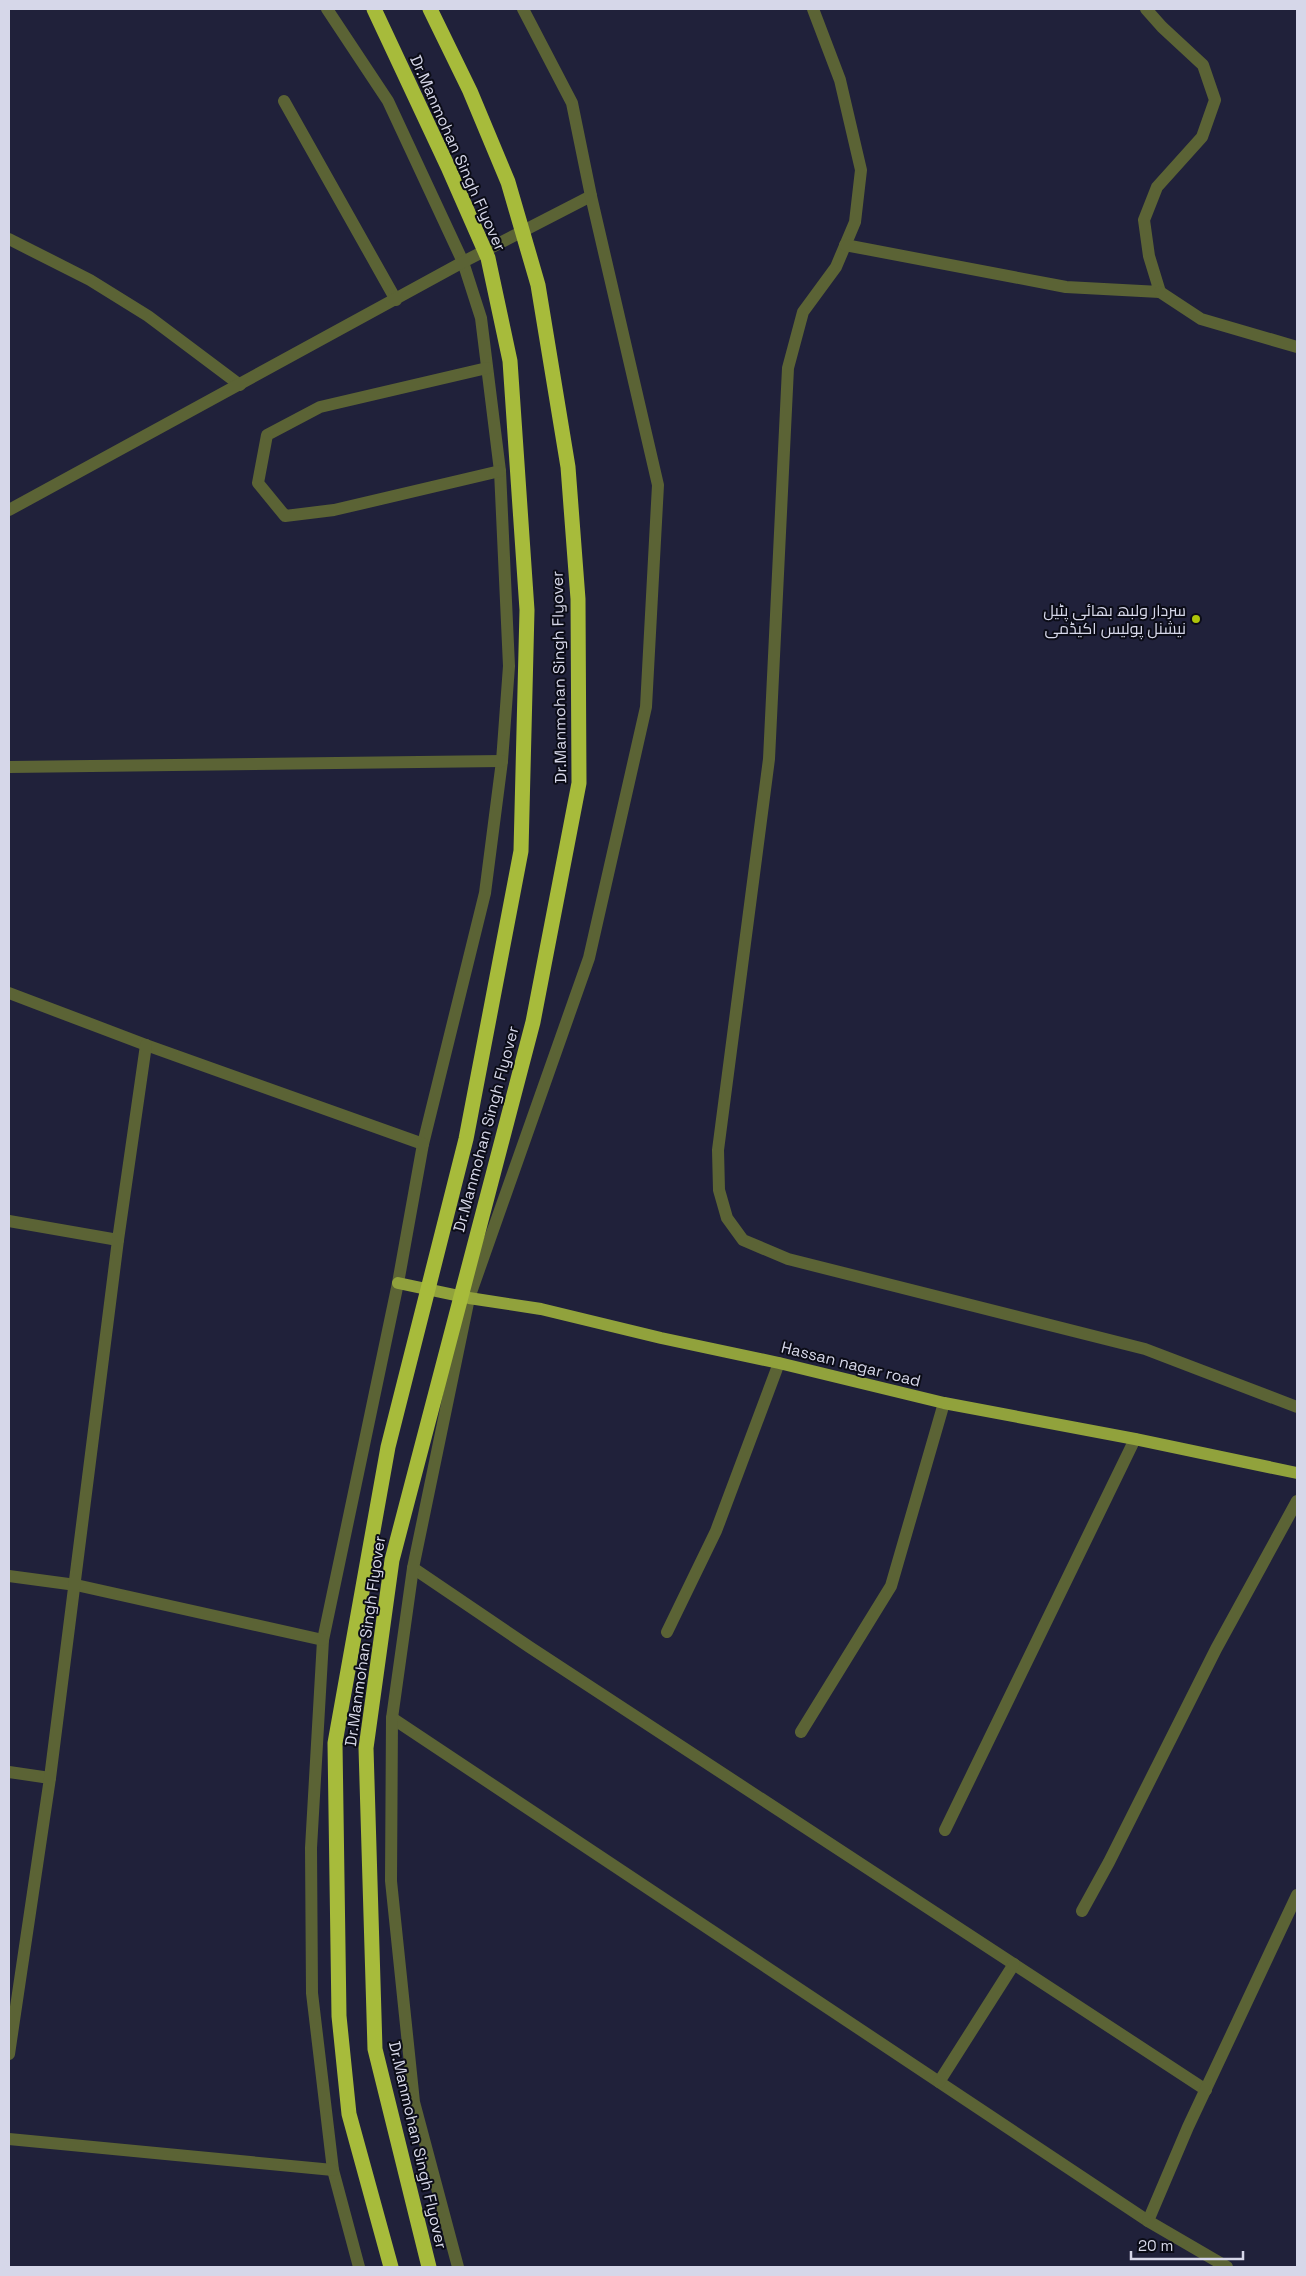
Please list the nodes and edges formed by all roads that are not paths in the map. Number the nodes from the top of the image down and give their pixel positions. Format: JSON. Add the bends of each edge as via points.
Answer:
{"nodes":[{"id":1,"x":327,"y":9,"type":"edge"},
{"id":2,"x":374,"y":9,"type":"edge"},
{"id":3,"x":430,"y":9,"type":"edge"},
{"id":4,"x":523,"y":9,"type":"edge"},
{"id":5,"x":813,"y":9,"type":"edge"},
{"id":6,"x":1146,"y":9,"type":"edge"},
{"id":7,"x":284,"y":101,"type":"dead end"},
{"id":8,"x":591,"y":196,"type":"junction"},
{"id":9,"x":9,"y":239,"type":"edge"},
{"id":10,"x":845,"y":245,"type":"junction"},
{"id":11,"x":463,"y":262,"type":"junction"},
{"id":12,"x":1160,"y":292,"type":"junction"},
{"id":13,"x":396,"y":300,"type":"junction"},
{"id":14,"x":1297,"y":347,"type":"edge"},
{"id":15,"x":487,"y":368,"type":"junction"},
{"id":16,"x":240,"y":385,"type":"junction"},
{"id":17,"x":500,"y":471,"type":"junction"},
{"id":18,"x":9,"y":510,"type":"edge"},
{"id":19,"x":502,"y":761,"type":"junction"},
{"id":20,"x":9,"y":767,"type":"edge"},
{"id":21,"x":9,"y":993,"type":"edge"},
{"id":22,"x":146,"y":1045,"type":"junction"},
{"id":23,"x":423,"y":1144,"type":"junction"},
{"id":24,"x":9,"y":1222,"type":"edge"},
{"id":25,"x":118,"y":1240,"type":"junction"},
{"id":26,"x":398,"y":1283,"type":"junction"},
{"id":27,"x":469,"y":1298,"type":"junction"},
{"id":28,"x":779,"y":1362,"type":"junction"},
{"id":29,"x":944,"y":1403,"type":"junction"},
{"id":30,"x":1297,"y":1407,"type":"edge"},
{"id":31,"x":1135,"y":1438,"type":"junction"},
{"id":32,"x":1297,"y":1473,"type":"edge"},
{"id":33,"x":1297,"y":1501,"type":"edge"},
{"id":34,"x":413,"y":1568,"type":"junction"},
{"id":35,"x":9,"y":1576,"type":"edge"},
{"id":36,"x":76,"y":1585,"type":"junction"},
{"id":37,"x":667,"y":1632,"type":"dead end"},
{"id":38,"x":323,"y":1640,"type":"junction"},
{"id":39,"x":392,"y":1718,"type":"junction"},
{"id":40,"x":801,"y":1732,"type":"dead end"},
{"id":41,"x":9,"y":1772,"type":"edge"},
{"id":42,"x":50,"y":1778,"type":"junction"},
{"id":43,"x":945,"y":1830,"type":"dead end"},
{"id":44,"x":1297,"y":1895,"type":"edge"},
{"id":45,"x":1082,"y":1911,"type":"dead end"},
{"id":46,"x":1014,"y":1964,"type":"junction"},
{"id":47,"x":9,"y":2054,"type":"edge"},
{"id":48,"x":938,"y":2082,"type":"junction"},
{"id":49,"x":1206,"y":2090,"type":"junction"},
{"id":50,"x":9,"y":2139,"type":"edge"},
{"id":51,"x":334,"y":2170,"type":"junction"},
{"id":52,"x":1148,"y":2221,"type":"junction"},
{"id":53,"x":359,"y":2267,"type":"edge"},
{"id":54,"x":391,"y":2267,"type":"edge"},
{"id":55,"x":429,"y":2267,"type":"edge"},
{"id":56,"x":458,"y":2267,"type":"edge"},
{"id":57,"x":1227,"y":2267,"type":"edge"}],
"edges":[{"from":1,"to":11,"type":"street","via":[[388,101]]},
{"from":2,"to":54,"type":"highway","name":"Dr.Manmohan Singh Flyover","bridge":true,"via":[[488,258],[510,361],[527,610],[521,851],[466,1139],[388,1447],[335,1744],[339,2016],[349,2114]]},
{"from":3,"to":55,"type":"highway","name":"Dr.Manmohan Singh Flyover","bridge":true,"via":[[470,91],[508,182],[538,285],[568,467],[578,599],[579,784],[533,1022],[392,1560],[366,1748],[375,2049]]},
{"from":4,"to":8,"type":"street","via":[[572,103]]},
{"from":5,"to":10,"type":"street","via":[[840,80],[861,170],[855,222]]},
{"from":6,"to":12,"type":"street","via":[[1203,65],[1215,100],[1202,137],[1157,187],[1144,220],[1149,256]]},
{"from":7,"to":13,"type":"street"},
{"from":8,"to":11,"type":"street"},
{"from":8,"to":27,"type":"street","via":[[658,485],[646,707],[590,958]]},
{"from":9,"to":16,"type":"street","via":[[90,280],[148,316]]},
{"from":10,"to":12,"type":"street","via":[[1066,287]]},
{"from":10,"to":30,"type":"street","via":[[836,267],[803,312],[788,368],[769,759],[718,1150],[719,1190],[727,1218],[743,1240],[788,1258],[1145,1349]]},
{"from":11,"to":13,"type":"street"},
{"from":11,"to":15,"type":"street","via":[[481,318]]},
{"from":12,"to":14,"type":"street","via":[[1201,319]]},
{"from":13,"to":16,"type":"street"},
{"from":15,"to":17,"type":"street"},
{"from":15,"to":17,"type":"street","via":[[320,407],[267,435],[258,483],[284,516],[334,510]]},
{"from":16,"to":18,"type":"street"},
{"from":17,"to":19,"type":"street","via":[[509,666]]},
{"from":19,"to":20,"type":"street"},
{"from":19,"to":23,"type":"street","via":[[485,893]]},
{"from":21,"to":22,"type":"street"},
{"from":22,"to":23,"type":"street"},
{"from":22,"to":25,"type":"street"},
{"from":23,"to":26,"type":"street"},
{"from":24,"to":25,"type":"street"},
{"from":25,"to":36,"type":"street"},
{"from":26,"to":27,"type":"main road","name":"Hassan nagar road"},
{"from":26,"to":38,"type":"street"},
{"from":27,"to":28,"type":"main road","name":"Hassan nagar road","via":[[541,1309]]},
{"from":27,"to":34,"type":"street"},
{"from":28,"to":29,"type":"main road","name":"Hassan nagar road"},
{"from":28,"to":37,"type":"street","via":[[716,1531]]},
{"from":29,"to":31,"type":"main road","name":"Hassan nagar road"},
{"from":29,"to":40,"type":"street","via":[[891,1586]]},
{"from":31,"to":32,"type":"main road","name":"Hassan nagar road"},
{"from":31,"to":43,"type":"street"},
{"from":33,"to":45,"type":"street","via":[[1216,1649]]},
{"from":34,"to":39,"type":"street"},
{"from":34,"to":46,"type":"street"},
{"from":35,"to":36,"type":"street"},
{"from":36,"to":38,"type":"street"},
{"from":36,"to":42,"type":"street"},
{"from":38,"to":51,"type":"street","via":[[311,1848],[312,1993]]},
{"from":39,"to":48,"type":"street"},
{"from":39,"to":56,"type":"street","via":[[391,1881],[414,2102]]},
{"from":41,"to":42,"type":"street"},
{"from":42,"to":47,"type":"street"},
{"from":44,"to":49,"type":"street"},
{"from":46,"to":48,"type":"street"},
{"from":46,"to":49,"type":"street"},
{"from":48,"to":52,"type":"street"},
{"from":49,"to":52,"type":"street"},
{"from":50,"to":51,"type":"street"},
{"from":51,"to":53,"type":"street"},
{"from":52,"to":57,"type":"street"}]}
